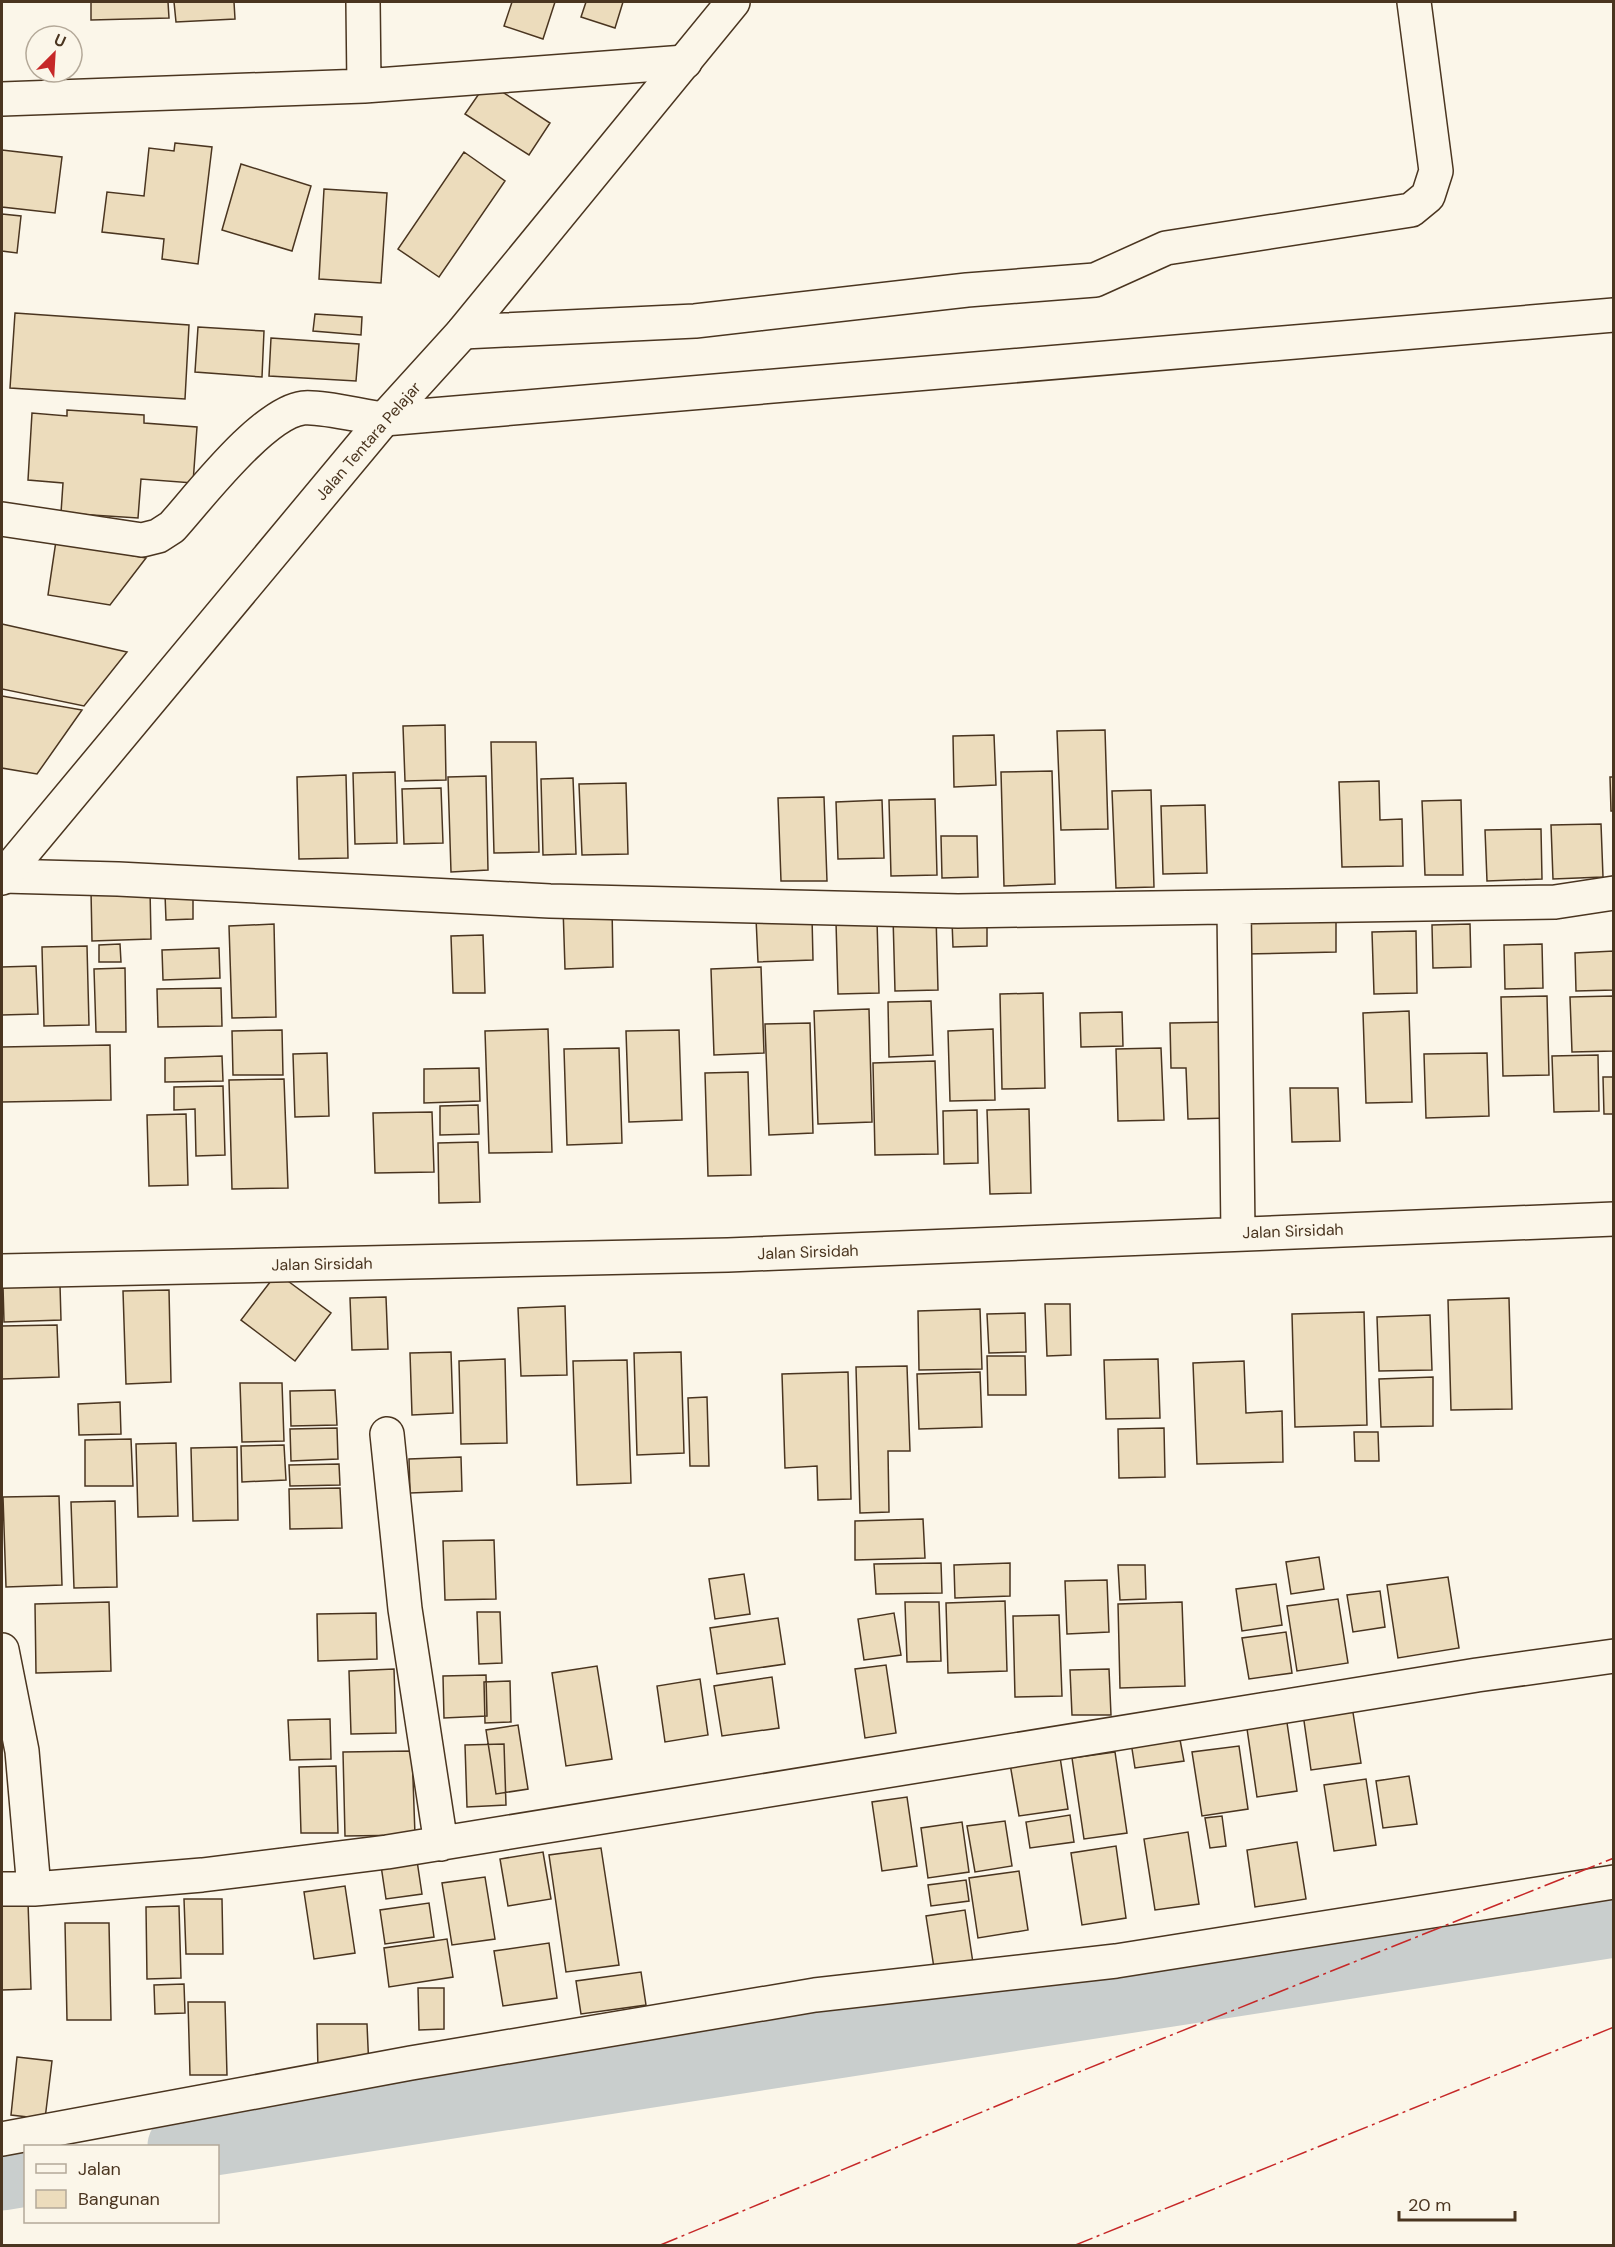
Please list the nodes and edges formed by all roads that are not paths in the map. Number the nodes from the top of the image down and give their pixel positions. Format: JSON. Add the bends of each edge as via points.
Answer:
{"nodes":[{"id":1,"x":363,"y":2,"type":"edge"},
{"id":2,"x":733,"y":2,"type":"edge"},
{"id":3,"x":1414,"y":2,"type":"edge"},
{"id":4,"x":685,"y":62,"type":"junction"},
{"id":5,"x":364,"y":86,"type":"junction"},
{"id":6,"x":2,"y":99,"type":"edge"},
{"id":7,"x":1614,"y":315,"type":"edge"},
{"id":8,"x":463,"y":332,"type":"junction"},
{"id":9,"x":384,"y":419,"type":"junction"},
{"id":10,"x":2,"y":519,"type":"edge"},
{"id":11,"x":2,"y":877,"type":"edge"},
{"id":12,"x":1614,"y":893,"type":"edge"},
{"id":13,"x":1234,"y":907,"type":"junction"},
{"id":14,"x":1614,"y":1219,"type":"edge"},
{"id":15,"x":1238,"y":1234,"type":"junction"},
{"id":16,"x":2,"y":1272,"type":"edge"},
{"id":17,"x":387,"y":1434,"type":"dead end"},
{"id":18,"x":2,"y":1650,"type":"edge"},
{"id":19,"x":1614,"y":1656,"type":"edge"},
{"id":20,"x":441,"y":1844,"type":"junction"},
{"id":21,"x":1614,"y":1882,"type":"edge"},
{"id":22,"x":2,"y":1889,"type":"edge"},
{"id":23,"x":34,"y":1889,"type":"junction"},
{"id":24,"x":2,"y":2139,"type":"edge"}],
"edges":[{"from":1,"to":5,"type":"main road"},
{"from":2,"to":4,"type":"main road","name":"Jalan Tentara Pelajar"},
{"from":3,"to":8,"type":"main road","via":[[1436,171],[1428,195],[1411,210],[1166,248],[1095,280],[967,290],[694,321]]},
{"from":4,"to":5,"type":"main road"},
{"from":4,"to":8,"type":"main road","name":"Jalan Tentara Pelajar"},
{"from":5,"to":6,"type":"main road"},
{"from":7,"to":9,"type":"main road"},
{"from":8,"to":9,"type":"main road","name":"Jalan Tentara Pelajar"},
{"from":9,"to":10,"type":"main road","via":[[303,408],[281,416],[262,428],[172,527],[158,536],[142,540]]},
{"from":9,"to":11,"type":"main road","name":"Jalan Tentara Pelajar"},
{"from":11,"to":13,"type":"main road","via":[[118,879],[573,902],[958,911]]},
{"from":12,"to":13,"type":"main road","via":[[1555,902]]},
{"from":13,"to":15,"type":"main road"},
{"from":14,"to":15,"type":"main road","name":"Jalan Sirsidah"},
{"from":15,"to":16,"type":"main road","name":"Jalan Sirsidah","via":[[728,1255]]},
{"from":17,"to":20,"type":"main road","via":[[405,1609]]},
{"from":18,"to":23,"type":"main road","via":[[22,1751]]},
{"from":19,"to":20,"type":"main road","via":[[1453,1678]]},
{"from":20,"to":23,"type":"main road","via":[[202,1875]]},
{"from":21,"to":24,"type":"main road","via":[[1116,1961],[815,1995],[411,2063]]},
{"from":22,"to":23,"type":"main road"}]}
